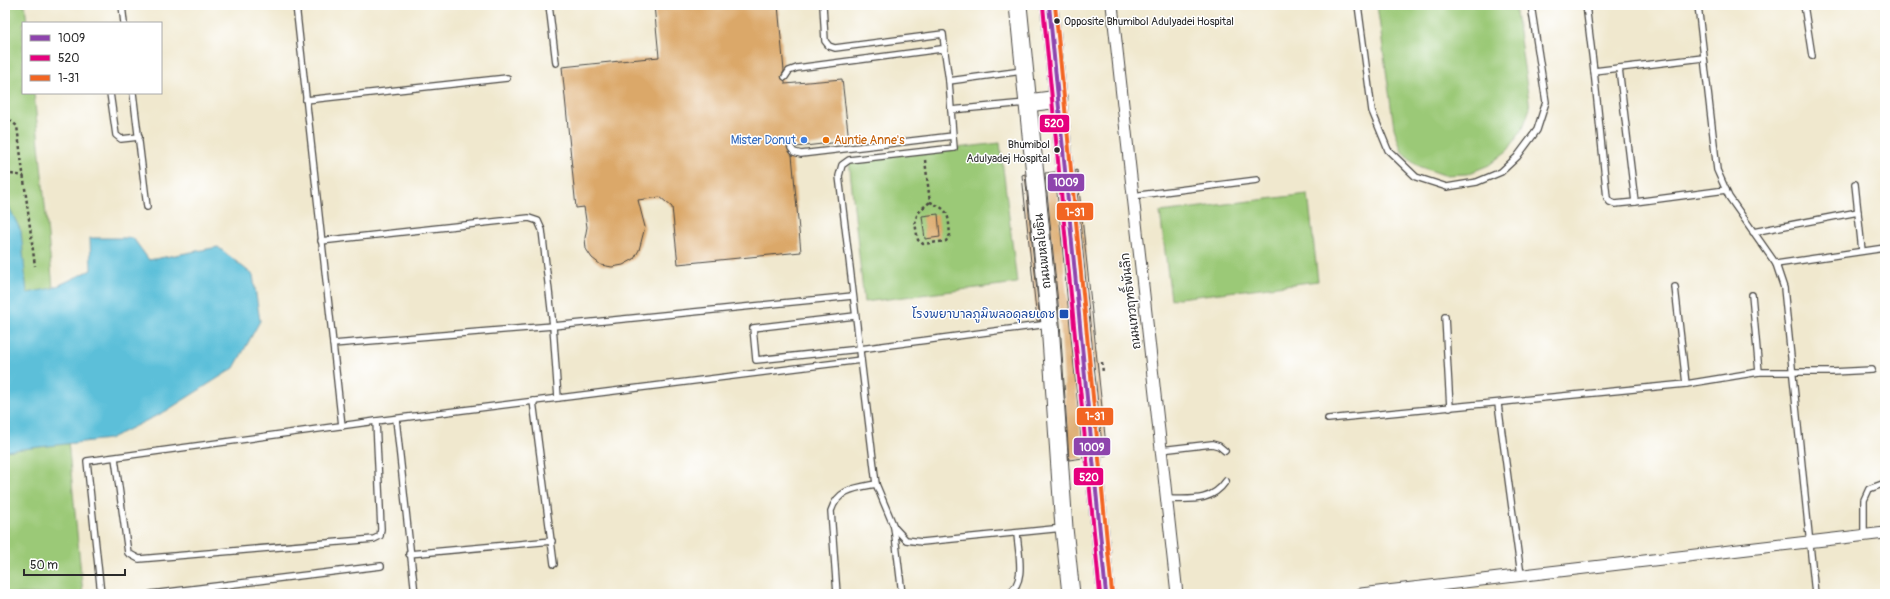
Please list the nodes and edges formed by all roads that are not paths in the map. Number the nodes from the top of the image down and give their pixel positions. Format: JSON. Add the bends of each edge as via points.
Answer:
{"nodes":[{"id":1,"x":122,"y":5,"type":"edge"},
{"id":2,"x":296,"y":5,"type":"edge"},
{"id":3,"x":549,"y":5,"type":"edge"},
{"id":4,"x":823,"y":5,"type":"edge"},
{"id":5,"x":1018,"y":5,"type":"edge"},
{"id":6,"x":1049,"y":5,"type":"edge"},
{"id":7,"x":1112,"y":5,"type":"edge"},
{"id":8,"x":1358,"y":5,"type":"edge"},
{"id":9,"x":1531,"y":5,"type":"edge"},
{"id":10,"x":1586,"y":5,"type":"edge"},
{"id":11,"x":1698,"y":5,"type":"edge"},
{"id":12,"x":1804,"y":5,"type":"edge"},
{"id":13,"x":124,"y":22,"type":"edge"},
{"id":14,"x":946,"y":53,"type":"junction"},
{"id":15,"x":1812,"y":56,"type":"dead end"},
{"id":16,"x":1703,"y":58,"type":"junction"},
{"id":17,"x":556,"y":62,"type":"dead end"},
{"id":18,"x":1619,"y":68,"type":"junction"},
{"id":19,"x":1024,"y":71,"type":"junction"},
{"id":20,"x":1594,"y":71,"type":"junction"},
{"id":21,"x":784,"y":77,"type":"dead end"},
{"id":22,"x":507,"y":78,"type":"dead end"},
{"id":23,"x":949,"y":81,"type":"junction"},
{"id":24,"x":110,"y":94,"type":"edge"},
{"id":25,"x":133,"y":94,"type":"edge"},
{"id":26,"x":1059,"y":99,"type":"junction"},
{"id":27,"x":306,"y":100,"type":"junction"},
{"id":28,"x":1028,"y":102,"type":"junction"},
{"id":29,"x":951,"y":110,"type":"junction"},
{"id":30,"x":953,"y":136,"type":"junction"},
{"id":31,"x":139,"y":137,"type":"junction"},
{"id":32,"x":791,"y":148,"type":"dead end"},
{"id":33,"x":1257,"y":180,"type":"dead end"},
{"id":34,"x":1855,"y":184,"type":"dead end"},
{"id":35,"x":1726,"y":190,"type":"junction"},
{"id":36,"x":1132,"y":196,"type":"junction"},
{"id":37,"x":1635,"y":202,"type":"junction"},
{"id":38,"x":147,"y":207,"type":"dead end"},
{"id":39,"x":1858,"y":212,"type":"junction"},
{"id":40,"x":1753,"y":232,"type":"junction"},
{"id":41,"x":321,"y":241,"type":"junction"},
{"id":42,"x":1885,"y":248,"type":"edge"},
{"id":43,"x":1862,"y":251,"type":"junction"},
{"id":44,"x":1776,"y":264,"type":"junction"},
{"id":45,"x":1675,"y":287,"type":"dead end"},
{"id":46,"x":1752,"y":295,"type":"dead end"},
{"id":47,"x":853,"y":296,"type":"junction"},
{"id":48,"x":855,"y":316,"type":"junction"},
{"id":49,"x":1445,"y":318,"type":"dead end"},
{"id":50,"x":1050,"y":324,"type":"junction"},
{"id":51,"x":554,"y":326,"type":"junction"},
{"id":52,"x":333,"y":344,"type":"junction"},
{"id":53,"x":860,"y":349,"type":"junction"},
{"id":54,"x":861,"y":360,"type":"junction"},
{"id":55,"x":1872,"y":370,"type":"dead end"},
{"id":56,"x":1759,"y":372,"type":"junction"},
{"id":57,"x":1792,"y":372,"type":"junction"},
{"id":58,"x":1686,"y":384,"type":"junction"},
{"id":59,"x":558,"y":398,"type":"junction"},
{"id":60,"x":533,"y":401,"type":"junction"},
{"id":61,"x":1498,"y":404,"type":"junction"},
{"id":62,"x":1450,"y":408,"type":"junction"},
{"id":63,"x":396,"y":419,"type":"junction"},
{"id":64,"x":1328,"y":419,"type":"dead end"},
{"id":65,"x":376,"y":421,"type":"junction"},
{"id":66,"x":342,"y":426,"type":"junction"},
{"id":67,"x":1161,"y":450,"type":"junction"},
{"id":68,"x":1225,"y":451,"type":"dead end"},
{"id":69,"x":115,"y":458,"type":"junction"},
{"id":70,"x":1226,"y":481,"type":"dead end"},
{"id":71,"x":1885,"y":483,"type":"edge"},
{"id":72,"x":876,"y":484,"type":"junction"},
{"id":73,"x":1166,"y":499,"type":"junction"},
{"id":74,"x":894,"y":527,"type":"junction"},
{"id":75,"x":1064,"y":528,"type":"junction"},
{"id":76,"x":1885,"y":533,"type":"edge"},
{"id":77,"x":1017,"y":534,"type":"junction"},
{"id":78,"x":1864,"y":536,"type":"junction"},
{"id":79,"x":552,"y":542,"type":"junction"},
{"id":80,"x":1809,"y":542,"type":"junction"},
{"id":81,"x":409,"y":554,"type":"junction"},
{"id":82,"x":554,"y":564,"type":"dead end"},
{"id":83,"x":381,"y":566,"type":"dead end"},
{"id":84,"x":1521,"y":575,"type":"junction"},
{"id":85,"x":101,"y":594,"type":"edge"},
{"id":86,"x":151,"y":594,"type":"edge"},
{"id":87,"x":415,"y":594,"type":"edge"},
{"id":88,"x":838,"y":594,"type":"edge"},
{"id":89,"x":902,"y":594,"type":"edge"},
{"id":90,"x":1008,"y":594,"type":"edge"},
{"id":91,"x":1071,"y":594,"type":"edge"},
{"id":92,"x":1106,"y":594,"type":"edge"},
{"id":93,"x":1177,"y":594,"type":"edge"},
{"id":94,"x":1361,"y":594,"type":"edge"},
{"id":95,"x":1815,"y":594,"type":"edge"}],
"edges":[{"from":1,"to":13,"type":"lane"},
{"from":2,"to":27,"type":"lane"},
{"from":3,"to":17,"type":"lane"},
{"from":4,"to":14,"type":"lane","via":[[825,41],[829,46],[836,48],[943,34]]},
{"from":5,"to":19,"type":"main road","name":"ถนนพหลโยธิน"},
{"from":6,"to":26,"type":"main road"},
{"from":7,"to":36,"type":"street","name":"ถนนเทวฤทธิ์พันลึก"},
{"from":8,"to":9,"type":"lane","via":[[1372,111],[1388,150],[1416,177],[1447,187],[1477,182],[1501,172],[1517,157],[1537,130],[1546,102]]},
{"from":10,"to":20,"type":"lane"},
{"from":11,"to":16,"type":"lane"},
{"from":12,"to":15,"type":"lane"},
{"from":14,"to":21,"type":"lane","via":[[941,49],[797,68],[789,71]]},
{"from":14,"to":23,"type":"lane"},
{"from":16,"to":18,"type":"lane"},
{"from":16,"to":35,"type":"lane","via":[[1717,170]]},
{"from":18,"to":20,"type":"lane"},
{"from":18,"to":37,"type":"lane"},
{"from":19,"to":23,"type":"lane"},
{"from":19,"to":28,"type":"main road","name":"ถนนพหลโยธิน"},
{"from":20,"to":37,"type":"lane","via":[[1607,198],[1615,204]]},
{"from":22,"to":27,"type":"lane"},
{"from":23,"to":29,"type":"lane"},
{"from":24,"to":31,"type":"lane","via":[[116,135],[121,139]]},
{"from":25,"to":31,"type":"lane"},
{"from":26,"to":28,"type":"main road"},
{"from":26,"to":92,"type":"main road"},
{"from":27,"to":41,"type":"lane"},
{"from":28,"to":29,"type":"lane"},
{"from":28,"to":50,"type":"main road","name":"ถนนพหลโยธิน"},
{"from":29,"to":30,"type":"lane"},
{"from":30,"to":32,"type":"lane","via":[[801,154]]},
{"from":30,"to":47,"type":"lane","via":[[954,148],[849,160],[842,165],[839,176]]},
{"from":31,"to":38,"type":"lane"},
{"from":33,"to":36,"type":"lane"},
{"from":34,"to":39,"type":"lane"},
{"from":35,"to":37,"type":"lane"},
{"from":35,"to":40,"type":"lane"},
{"from":36,"to":67,"type":"street","name":"ถนนเทวฤทธิ์พันลึก"},
{"from":39,"to":40,"type":"lane"},
{"from":39,"to":43,"type":"lane"},
{"from":40,"to":44,"type":"lane"},
{"from":41,"to":51,"type":"lane","via":[[529,218],[538,221],[542,230]]},
{"from":41,"to":52,"type":"lane"},
{"from":42,"to":43,"type":"lane"},
{"from":43,"to":44,"type":"lane"},
{"from":44,"to":57,"type":"lane","via":[[1784,288]]},
{"from":45,"to":58,"type":"lane"},
{"from":46,"to":56,"type":"lane"},
{"from":47,"to":48,"type":"lane"},
{"from":47,"to":51,"type":"lane"},
{"from":48,"to":53,"type":"lane"},
{"from":48,"to":53,"type":"lane","via":[[753,328],[756,360]]},
{"from":49,"to":62,"type":"lane"},
{"from":50,"to":53,"type":"lane"},
{"from":50,"to":75,"type":"main road","name":"ถนนพหลโยธิน"},
{"from":51,"to":52,"type":"lane"},
{"from":51,"to":59,"type":"lane"},
{"from":52,"to":66,"type":"lane"},
{"from":53,"to":54,"type":"lane"},
{"from":54,"to":59,"type":"lane"},
{"from":54,"to":72,"type":"lane"},
{"from":55,"to":57,"type":"lane"},
{"from":56,"to":57,"type":"lane"},
{"from":56,"to":58,"type":"lane"},
{"from":57,"to":80,"type":"lane"},
{"from":58,"to":61,"type":"lane"},
{"from":59,"to":60,"type":"lane"},
{"from":60,"to":63,"type":"lane"},
{"from":60,"to":79,"type":"lane"},
{"from":61,"to":62,"type":"lane"},
{"from":61,"to":84,"type":"lane"},
{"from":62,"to":64,"type":"lane"},
{"from":63,"to":65,"type":"lane"},
{"from":63,"to":81,"type":"lane"},
{"from":65,"to":66,"type":"lane"},
{"from":65,"to":69,"type":"lane","via":[[381,530],[380,536],[374,539],[139,559],[128,553]]},
{"from":66,"to":69,"type":"lane"},
{"from":67,"to":68,"type":"lane","via":[[1212,444],[1220,446]]},
{"from":67,"to":73,"type":"street","name":"ถนนเทวฤทธิ์พันลึก"},
{"from":69,"to":85,"type":"lane","via":[[87,461]]},
{"from":70,"to":73,"type":"lane","via":[[1220,491],[1204,498]]},
{"from":71,"to":78,"type":"lane","via":[[1869,489],[1864,500]]},
{"from":72,"to":74,"type":"lane"},
{"from":72,"to":88,"type":"lane","via":[[851,488],[835,500],[831,511]]},
{"from":73,"to":93,"type":"street","name":"ถนนเทวฤทธิ์พันลึก"},
{"from":74,"to":77,"type":"lane","via":[[906,540],[922,542]]},
{"from":74,"to":89,"type":"lane"},
{"from":75,"to":77,"type":"lane"},
{"from":75,"to":91,"type":"main road","name":"ถนนพหลโยธิน"},
{"from":76,"to":78,"type":"street"},
{"from":77,"to":90,"type":"lane","via":[[1020,578],[1014,590]]},
{"from":78,"to":80,"type":"street"},
{"from":79,"to":81,"type":"lane"},
{"from":79,"to":82,"type":"lane"},
{"from":80,"to":84,"type":"street"},
{"from":80,"to":95,"type":"lane"},
{"from":81,"to":87,"type":"lane"},
{"from":83,"to":86,"type":"lane"},
{"from":84,"to":94,"type":"street"}]}
